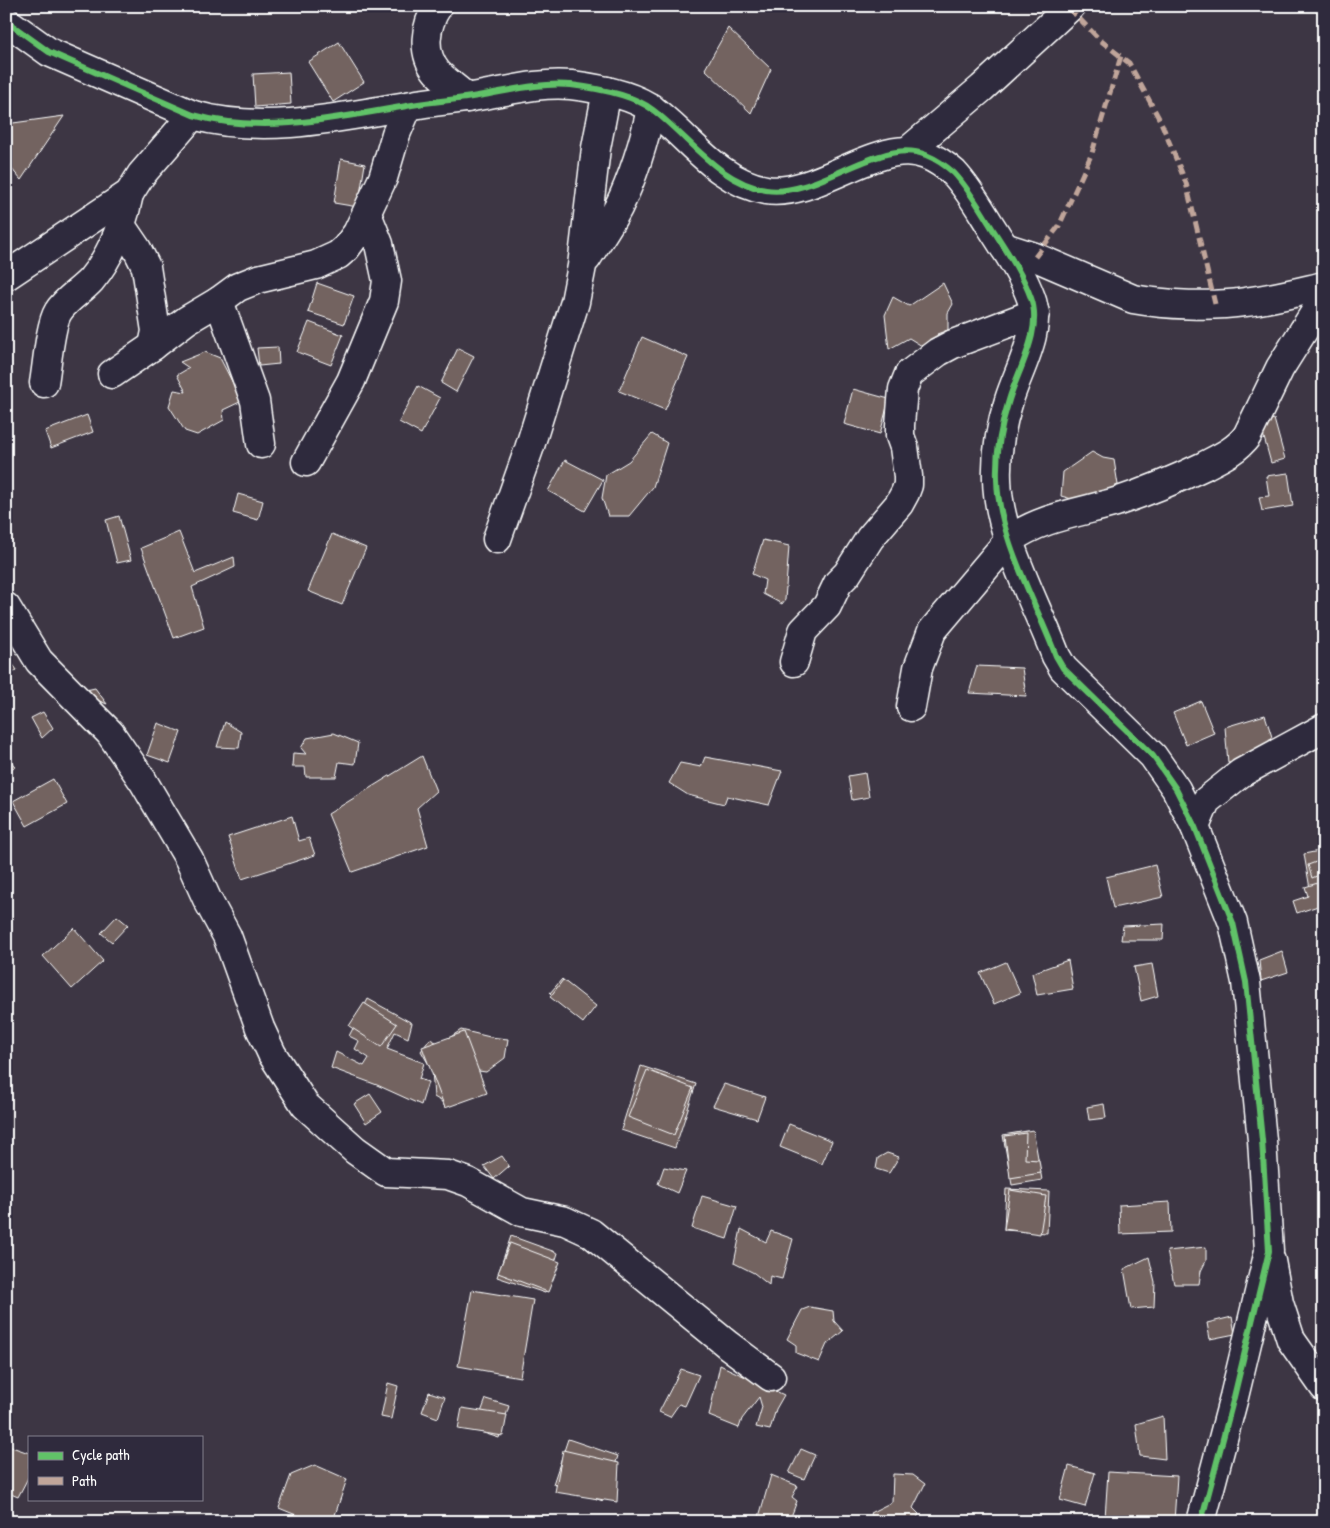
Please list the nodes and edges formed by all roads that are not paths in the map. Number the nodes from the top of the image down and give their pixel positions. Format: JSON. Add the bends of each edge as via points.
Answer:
{"nodes":[{"id":1,"x":438,"y":6,"type":"edge"},
{"id":2,"x":1070,"y":7,"type":"edge"},
{"id":3,"x":6,"y":21,"type":"edge"},
{"id":4,"x":606,"y":92,"type":"junction"},
{"id":5,"x":467,"y":98,"type":"junction"},
{"id":6,"x":408,"y":106,"type":"junction"},
{"id":7,"x":651,"y":108,"type":"junction"},
{"id":8,"x":193,"y":115,"type":"junction"},
{"id":9,"x":909,"y":150,"type":"junction"},
{"id":10,"x":129,"y":194,"type":"junction"},
{"id":11,"x":367,"y":214,"type":"junction"},
{"id":12,"x":122,"y":226,"type":"junction"},
{"id":13,"x":1004,"y":247,"type":"junction"},
{"id":14,"x":582,"y":266,"type":"junction"},
{"id":15,"x":6,"y":276,"type":"edge"},
{"id":16,"x":1324,"y":286,"type":"edge"},
{"id":17,"x":1324,"y":293,"type":"edge"},
{"id":18,"x":219,"y":301,"type":"junction"},
{"id":19,"x":1035,"y":313,"type":"junction"},
{"id":20,"x":153,"y":346,"type":"junction"},
{"id":21,"x":112,"y":374,"type":"dead end"},
{"id":22,"x":44,"y":383,"type":"dead end"},
{"id":23,"x":261,"y":444,"type":"dead end"},
{"id":24,"x":306,"y":462,"type":"dead end"},
{"id":25,"x":497,"y":539,"type":"dead end"},
{"id":26,"x":1009,"y":540,"type":"junction"},
{"id":27,"x":6,"y":607,"type":"edge"},
{"id":28,"x":794,"y":662,"type":"dead end"},
{"id":29,"x":911,"y":707,"type":"dead end"},
{"id":30,"x":1324,"y":728,"type":"edge"},
{"id":31,"x":1195,"y":827,"type":"junction"},
{"id":32,"x":1269,"y":1252,"type":"junction"},
{"id":33,"x":771,"y":1377,"type":"dead end"},
{"id":34,"x":1324,"y":1387,"type":"edge"},
{"id":35,"x":1201,"y":1522,"type":"edge"}],
"edges":[{"from":1,"to":5,"type":"street","via":[[427,28],[426,46],[430,61],[437,72]]},
{"from":2,"to":9,"type":"street"},
{"from":3,"to":8,"type":"street","via":[[49,52]]},
{"from":4,"to":5,"type":"street","via":[[570,85],[544,85]]},
{"from":4,"to":7,"type":"street"},
{"from":4,"to":14,"type":"street"},
{"from":5,"to":6,"type":"street"},
{"from":6,"to":8,"type":"street","via":[[350,117],[296,122],[250,123]]},
{"from":6,"to":11,"type":"street"},
{"from":7,"to":9,"type":"street","via":[[719,169],[763,190],[776,192],[808,184],[880,156]]},
{"from":7,"to":14,"type":"street","via":[[645,136],[623,196]]},
{"from":8,"to":10,"type":"street","via":[[146,169]]},
{"from":9,"to":13,"type":"street","via":[[923,153],[952,171]]},
{"from":10,"to":12,"type":"street"},
{"from":10,"to":15,"type":"street"},
{"from":11,"to":18,"type":"street","via":[[357,233],[338,255],[316,265],[258,279],[238,287]]},
{"from":11,"to":24,"type":"street","via":[[379,244],[387,281],[384,301],[351,380]]},
{"from":12,"to":20,"type":"street","via":[[146,267],[156,331]]},
{"from":12,"to":22,"type":"street","via":[[91,279],[58,311]]},
{"from":13,"to":16,"type":"street","via":[[1133,299],[1147,301],[1244,302]]},
{"from":13,"to":19,"type":"street","via":[[1024,282]]},
{"from":14,"to":25,"type":"street","via":[[576,302]]},
{"from":17,"to":26,"type":"street","via":[[1280,368],[1242,444],[1150,491],[1048,520]]},
{"from":18,"to":20,"type":"street"},
{"from":18,"to":23,"type":"street","via":[[255,401]]},
{"from":19,"to":26,"type":"street","via":[[999,444],[997,481]]},
{"from":19,"to":28,"type":"street","via":[[953,344],[908,374],[903,389],[900,425],[908,476],[905,493],[838,583],[827,606],[803,631]]},
{"from":20,"to":21,"type":"street"},
{"from":26,"to":29,"type":"street","via":[[932,631],[918,668]]},
{"from":26,"to":31,"type":"street","via":[[1063,668],[1152,756],[1176,789]]},
{"from":27,"to":33,"type":"street","via":[[39,661],[110,733],[143,781],[189,858],[227,936],[272,1054],[304,1105],[355,1150],[386,1172],[448,1175],[468,1182],[522,1212],[565,1221],[591,1233]]},
{"from":30,"to":31,"type":"street","via":[[1241,773],[1206,801]]},
{"from":31,"to":32,"type":"street","via":[[1233,923],[1246,982],[1262,1140]]},
{"from":32,"to":34,"type":"street","via":[[1278,1303],[1291,1340]]},
{"from":32,"to":35,"type":"street"}]}
